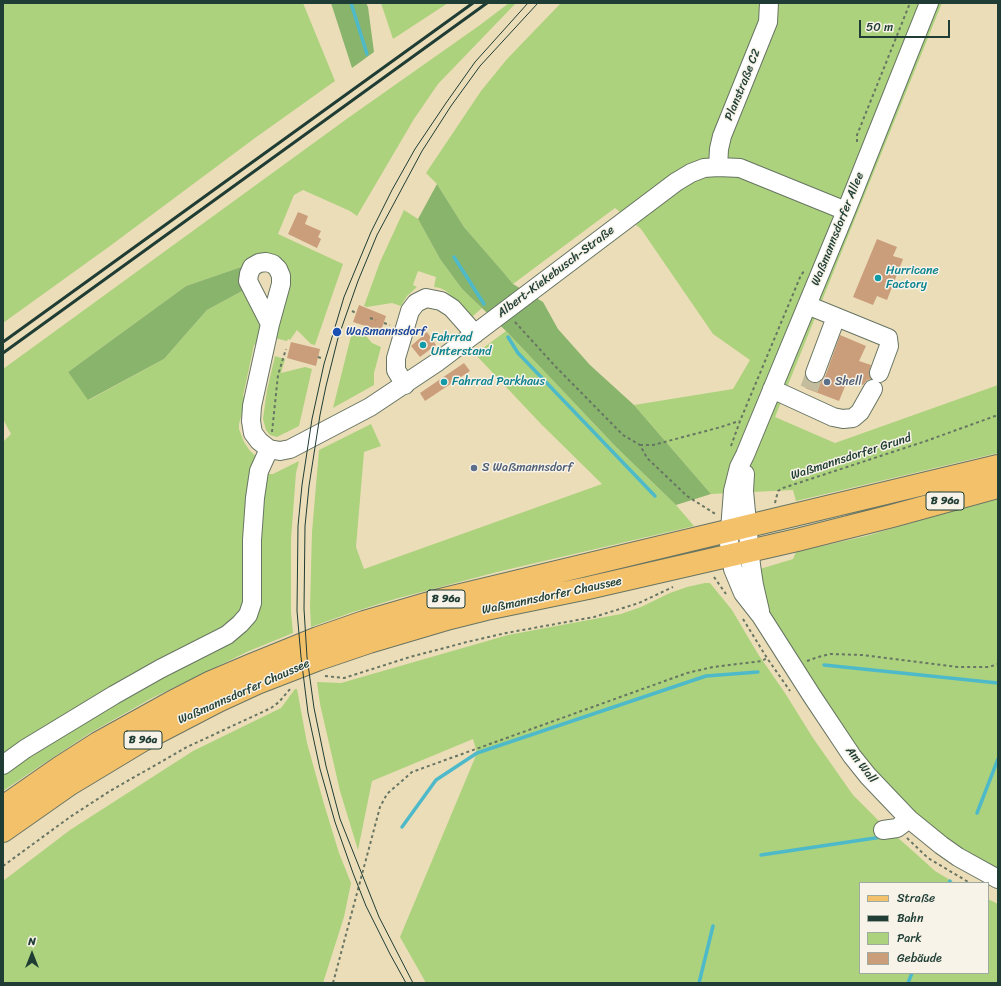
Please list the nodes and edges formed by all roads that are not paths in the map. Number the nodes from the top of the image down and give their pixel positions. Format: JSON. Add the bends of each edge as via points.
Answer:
{"nodes":[{"id":1,"x":769,"y":3,"type":"edge"},
{"id":2,"x":929,"y":3,"type":"edge"},
{"id":3,"x":718,"y":167,"type":"junction"},
{"id":4,"x":846,"y":211,"type":"junction"},
{"id":5,"x":807,"y":305,"type":"junction"},
{"id":6,"x":836,"y":317,"type":"junction"},
{"id":7,"x":270,"y":324,"type":"dead end"},
{"id":8,"x":475,"y":334,"type":"junction"},
{"id":9,"x":405,"y":385,"type":"junction"},
{"id":10,"x":809,"y":388,"type":"junction"},
{"id":11,"x":772,"y":390,"type":"junction"},
{"id":12,"x":271,"y":443,"type":"junction"},
{"id":13,"x":998,"y":466,"type":"edge"},
{"id":14,"x":998,"y":486,"type":"edge"},
{"id":15,"x":731,"y":521,"type":"junction"},
{"id":16,"x":740,"y":553,"type":"junction"},
{"id":17,"x":319,"y":658,"type":"junction"},
{"id":18,"x":293,"y":667,"type":"junction"},
{"id":19,"x":3,"y":765,"type":"edge"},
{"id":20,"x":3,"y":807,"type":"edge"},
{"id":21,"x":909,"y":819,"type":"junction"},
{"id":22,"x":883,"y":830,"type":"dead end"},
{"id":23,"x":3,"y":831,"type":"edge"},
{"id":24,"x":998,"y":879,"type":"edge"}],
"edges":[{"from":1,"to":3,"type":"street","name":"Planstraße C2","via":[[768,22],[722,136]]},
{"from":2,"to":4,"type":"street","name":"Waßmannsdorfer Allee"},
{"from":3,"to":4,"type":"street","name":"Albert-Kiekebusch-Straße","via":[[740,168]]},
{"from":3,"to":8,"type":"street","name":"Albert-Kiekebusch-Straße","via":[[704,168],[676,182]]},
{"from":4,"to":5,"type":"street","name":"Waßmannsdorfer Allee"},
{"from":5,"to":6,"type":"street"},
{"from":5,"to":11,"type":"street","name":"Waßmannsdorfer Allee"},
{"from":6,"to":10,"type":"street"},
{"from":6,"to":10,"type":"street","via":[[888,338],[889,346],[876,381],[860,412],[853,418],[833,417]]},
{"from":7,"to":12,"type":"street","via":[[251,421],[253,433],[259,441]]},
{"from":8,"to":9,"type":"street","name":"Albert-Kiekebusch-Straße"},
{"from":8,"to":9,"type":"street","via":[[452,308],[442,301],[426,298],[416,302],[410,311],[396,358],[396,370]]},
{"from":9,"to":12,"type":"street","name":"Albert-Kiekebusch-Straße","via":[[290,449],[280,451]]},
{"from":10,"to":11,"type":"street"},
{"from":11,"to":15,"type":"street","name":"Waßmannsdorfer Allee","via":[[745,455],[744,491]]},
{"from":12,"to":19,"type":"street","via":[[259,471],[255,498],[252,603],[248,615],[227,635],[114,695]]},
{"from":13,"to":15,"type":"main road","name":"Waßmannsdorfer Chaussee","number":"B 96a"},
{"from":14,"to":16,"type":"main road","name":"Waßmannsdorfer Chaussee","number":"B 96a","via":[[844,529]]},
{"from":15,"to":16,"type":"street","name":"Waßmannsdorfer Allee"},
{"from":15,"to":17,"type":"main road","name":"Waßmannsdorfer Chaussee","number":"B 96a","via":[[364,622]]},
{"from":16,"to":17,"type":"main road","name":"Waßmannsdorfer Chaussee","number":"B 96a","via":[[472,613]]},
{"from":16,"to":21,"type":"street","name":"Am Wall","via":[[754,585],[761,616],[782,650],[852,756]]},
{"from":17,"to":18,"type":"main road","name":"Waßmannsdorfer Chaussee"},
{"from":18,"to":20,"type":"main road","name":"Waßmannsdorfer Chaussee","number":"B 96a","via":[[211,682],[134,722],[59,768]]},
{"from":18,"to":23,"type":"main road","name":"Waßmannsdorfer Chaussee","number":"B 96a","via":[[218,701],[143,740],[70,784]]},
{"from":21,"to":22,"type":"street","via":[[897,828]]},
{"from":21,"to":24,"type":"street","name":"Am Wall","via":[[958,857]]}]}
